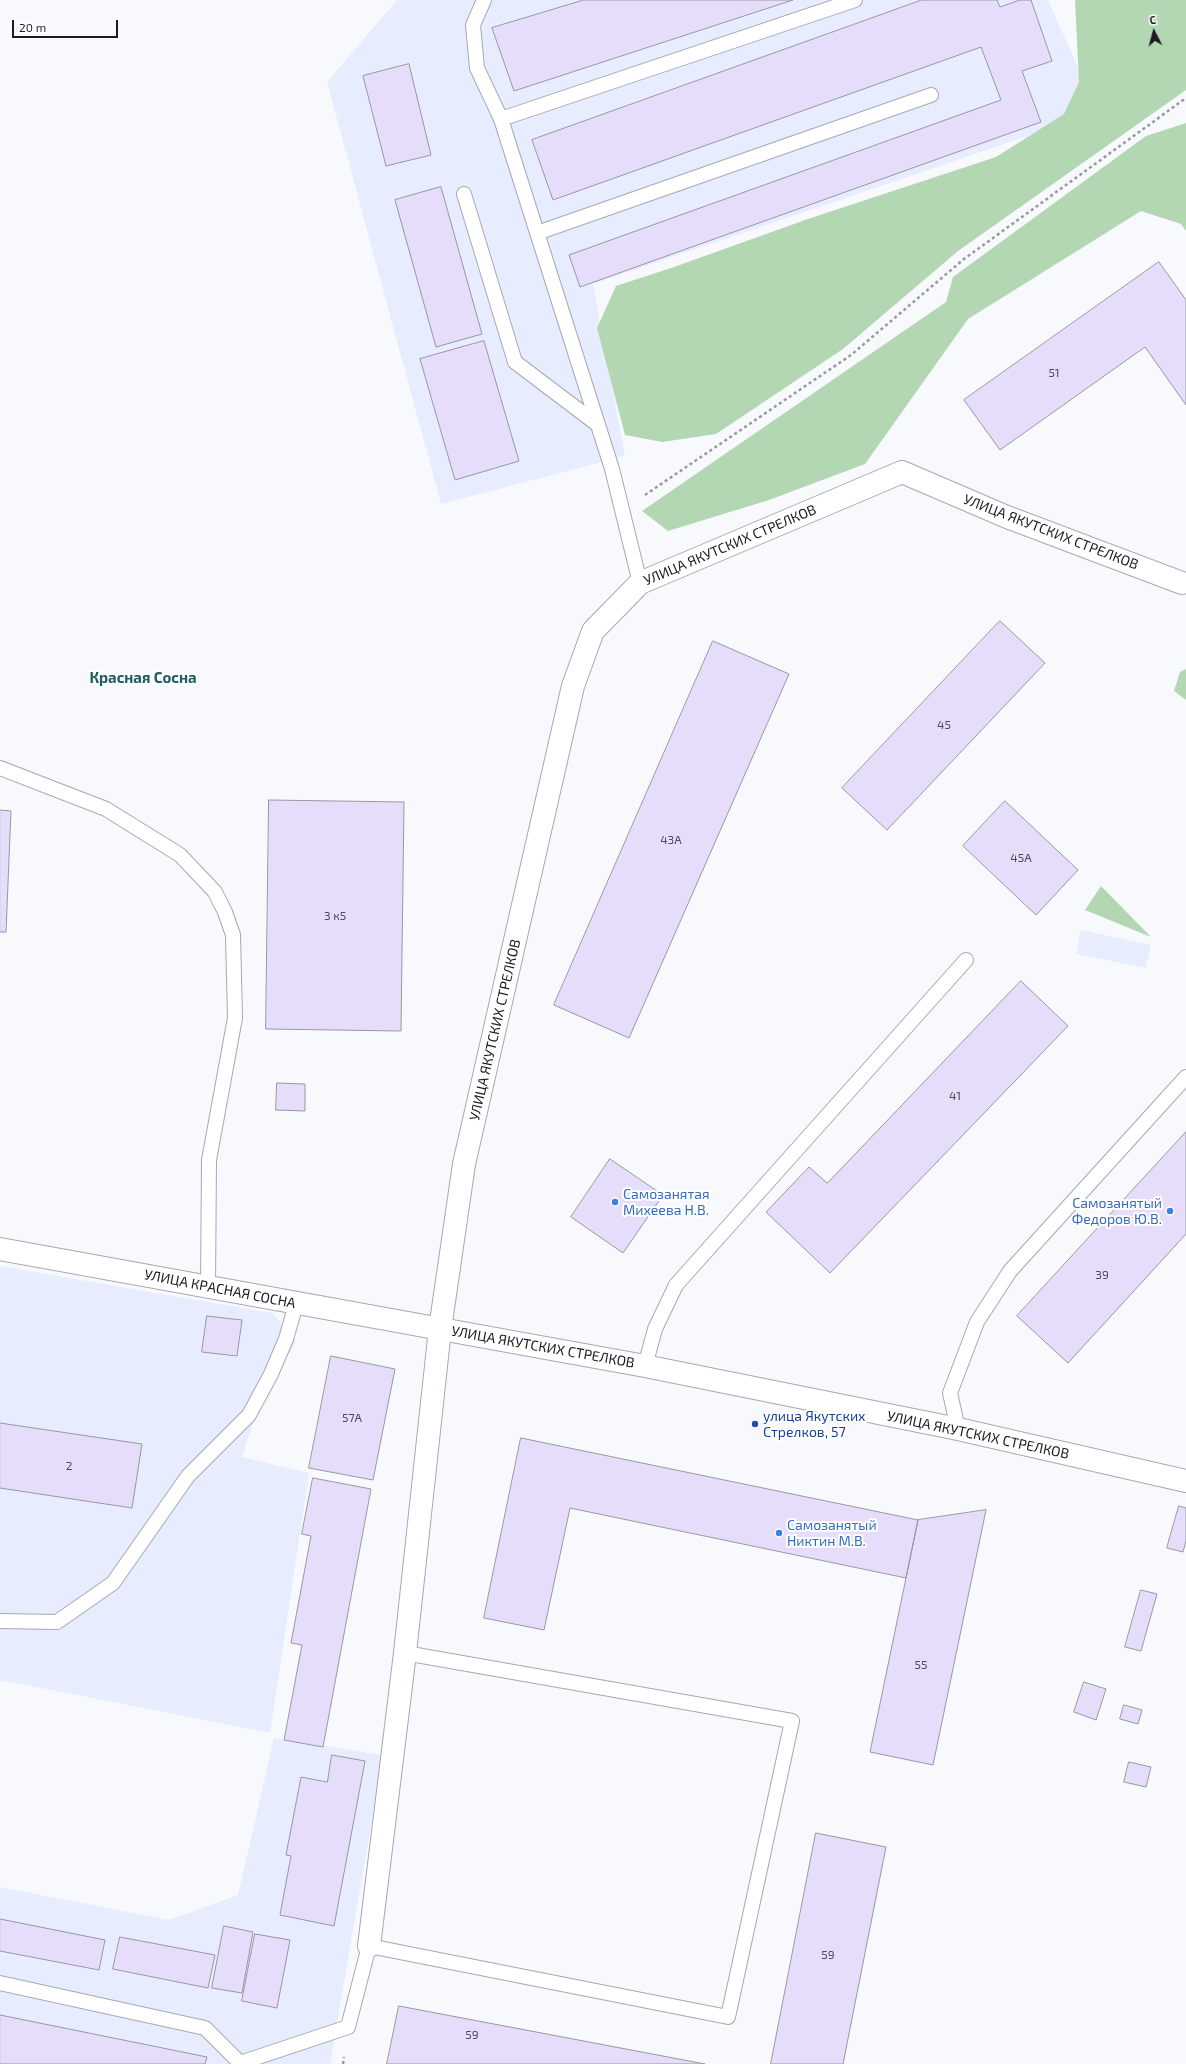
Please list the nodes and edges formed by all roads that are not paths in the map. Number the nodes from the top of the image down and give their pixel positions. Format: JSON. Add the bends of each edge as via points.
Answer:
{"nodes":[{"id":1,"x":484,"y":0,"type":"edge"},
{"id":2,"x":854,"y":0,"type":"edge"},
{"id":3,"x":931,"y":95,"type":"dead end"},
{"id":4,"x":501,"y":119,"type":"junction"},
{"id":5,"x":464,"y":194,"type":"dead end"},
{"id":6,"x":537,"y":233,"type":"junction"},
{"id":7,"x":597,"y":424,"type":"junction"},
{"id":8,"x":640,"y":583,"type":"junction"},
{"id":9,"x":1182,"y":583,"type":"dead end"},
{"id":10,"x":0,"y":768,"type":"edge"},
{"id":11,"x":966,"y":960,"type":"dead end"},
{"id":12,"x":1186,"y":1077,"type":"edge"},
{"id":13,"x":0,"y":1249,"type":"edge"},
{"id":14,"x":208,"y":1286,"type":"junction"},
{"id":15,"x":296,"y":1304,"type":"junction"},
{"id":16,"x":440,"y":1328,"type":"junction"},
{"id":17,"x":645,"y":1366,"type":"junction"},
{"id":18,"x":958,"y":1429,"type":"junction"},
{"id":19,"x":1186,"y":1481,"type":"edge"},
{"id":20,"x":0,"y":1621,"type":"edge"},
{"id":21,"x":405,"y":1653,"type":"junction"},
{"id":22,"x":369,"y":1946,"type":"junction"},
{"id":23,"x":0,"y":1983,"type":"edge"},
{"id":24,"x":240,"y":2064,"type":"edge"}],
"edges":[{"from":1,"to":4,"type":"lane","via":[[473,25],[477,68]]},
{"from":2,"to":4,"type":"lane"},
{"from":3,"to":6,"type":"lane"},
{"from":4,"to":6,"type":"lane"},
{"from":5,"to":7,"type":"lane","via":[[515,362]]},
{"from":6,"to":7,"type":"lane"},
{"from":7,"to":8,"type":"lane","via":[[612,469]]},
{"from":8,"to":9,"type":"street","name":"УЛИЦА ЯКУТСКИХ СТРЕЛКОВ","via":[[902,472],[1007,517]]},
{"from":8,"to":16,"type":"street","name":"УЛИЦА ЯКУТСКИХ СТРЕЛКОВ","via":[[593,632],[573,686],[464,1164]]},
{"from":10,"to":14,"type":"lane","via":[[106,809],[180,855],[215,892],[225,912],[233,935],[235,1018],[210,1160]]},
{"from":11,"to":17,"type":"lane","via":[[676,1285],[655,1329]]},
{"from":12,"to":18,"type":"lane","via":[[1010,1271],[978,1322],[950,1393]]},
{"from":13,"to":14,"type":"street","name":"УЛИЦА КРАСНАЯ СОСНА"},
{"from":14,"to":15,"type":"street","name":"УЛИЦА КРАСНАЯ СОСНА"},
{"from":15,"to":16,"type":"street","name":"УЛИЦА КРАСНАЯ СОСНА"},
{"from":15,"to":20,"type":"lane","via":[[286,1339],[249,1415],[188,1476],[113,1583],[57,1622]]},
{"from":16,"to":17,"type":"street","name":"УЛИЦА ЯКУТСКИХ СТРЕЛКОВ"},
{"from":16,"to":21,"type":"street"},
{"from":17,"to":18,"type":"street","name":"УЛИЦА ЯКУТСКИХ СТРЕЛКОВ"},
{"from":18,"to":19,"type":"street","name":"УЛИЦА ЯКУТСКИХ СТРЕЛКОВ"},
{"from":21,"to":22,"type":"street"},
{"from":21,"to":22,"type":"lane","via":[[792,1721],[728,2017]]},
{"from":22,"to":24,"type":"lane","via":[[348,2027]]},
{"from":23,"to":24,"type":"lane","via":[[205,2028]]}]}
